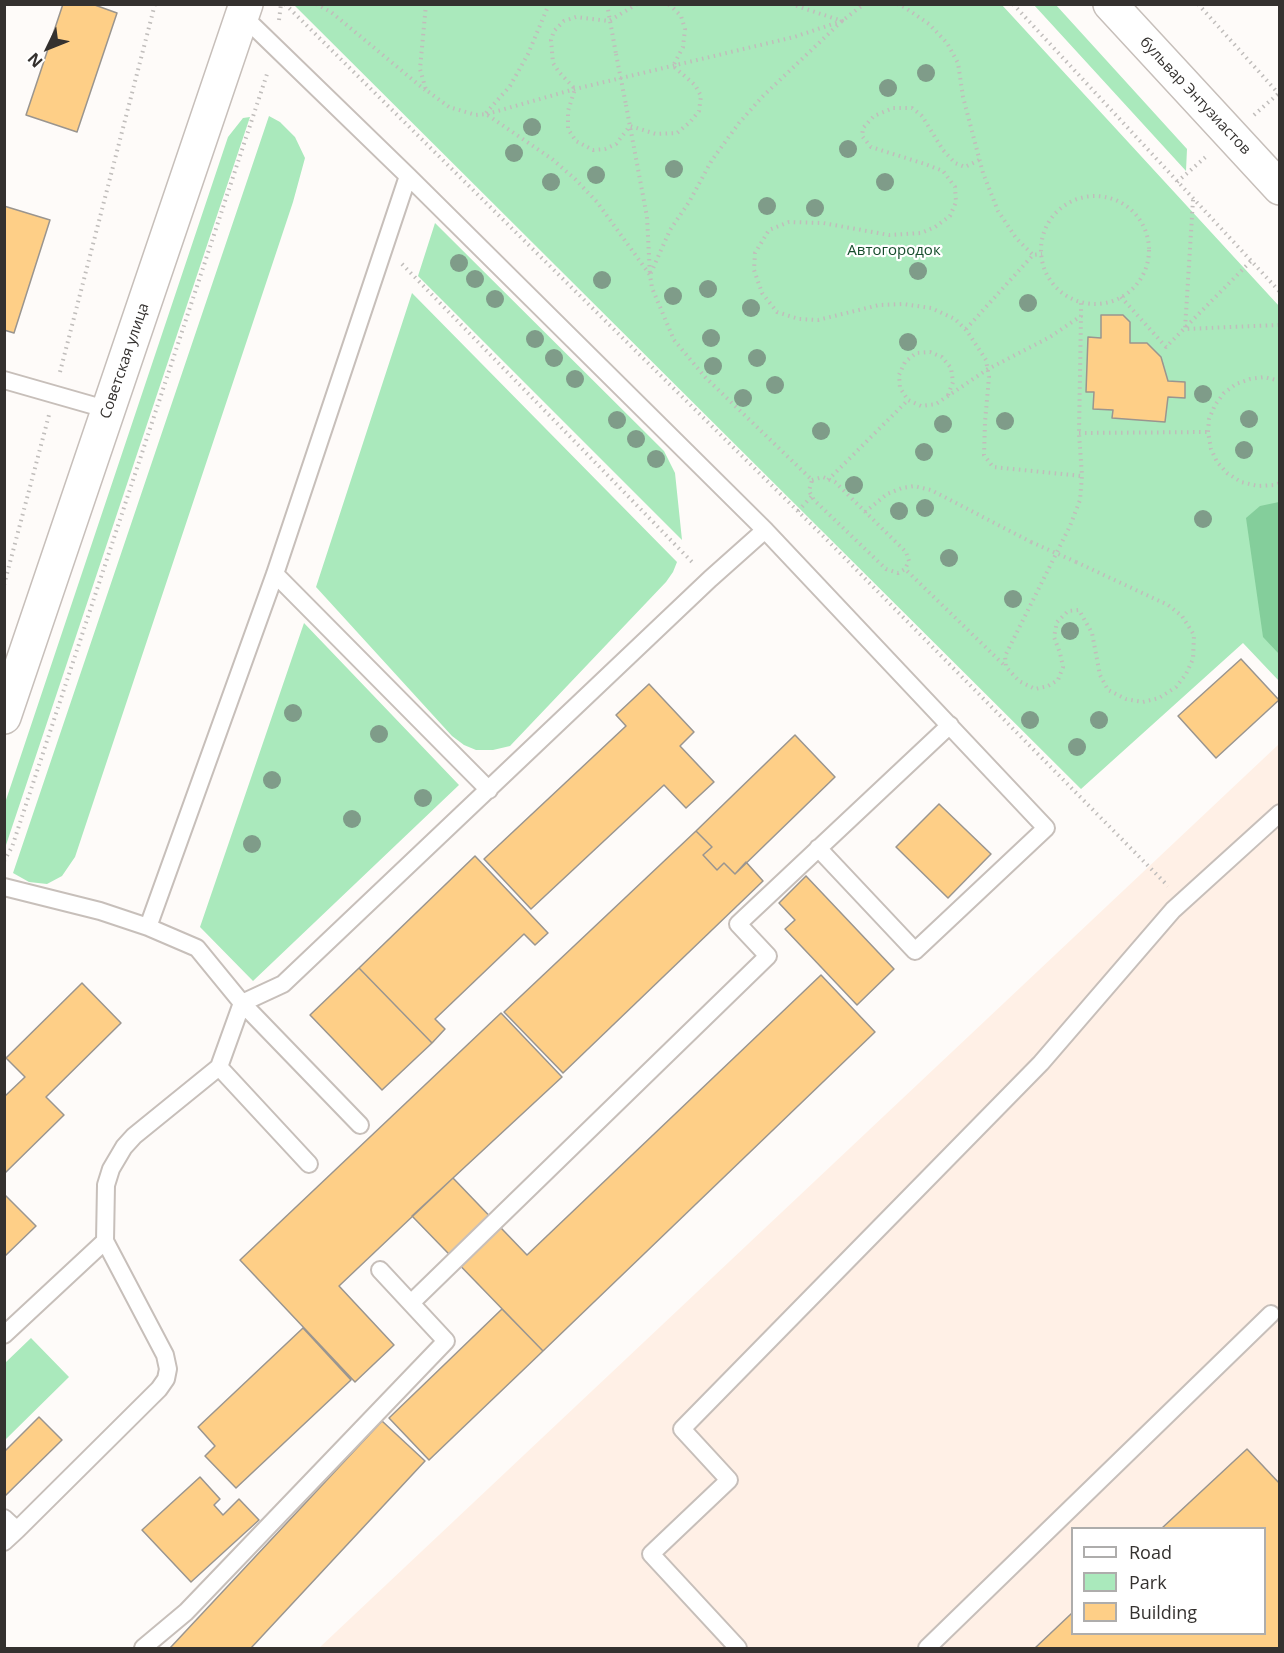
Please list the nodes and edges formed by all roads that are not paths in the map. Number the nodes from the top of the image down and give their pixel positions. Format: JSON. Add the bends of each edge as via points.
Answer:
{"nodes":[{"id":1,"x":1110,"y":4,"type":"edge"},
{"id":2,"x":244,"y":10,"type":"edge"},
{"id":3,"x":408,"y":176,"type":"junction"},
{"id":4,"x":1280,"y":188,"type":"edge"},
{"id":5,"x":4,"y":380,"type":"edge"},
{"id":6,"x":109,"y":410,"type":"junction"},
{"id":7,"x":765,"y":530,"type":"junction"},
{"id":8,"x":275,"y":574,"type":"junction"},
{"id":9,"x":4,"y":717,"type":"edge"},
{"id":10,"x":950,"y":725,"type":"junction"},
{"id":11,"x":489,"y":790,"type":"junction"},
{"id":12,"x":1280,"y":813,"type":"edge"},
{"id":13,"x":818,"y":848,"type":"junction"},
{"id":14,"x":4,"y":886,"type":"edge"},
{"id":15,"x":148,"y":927,"type":"junction"},
{"id":16,"x":242,"y":1003,"type":"junction"},
{"id":17,"x":219,"y":1067,"type":"junction"},
{"id":18,"x":360,"y":1125,"type":"dead end"},
{"id":19,"x":309,"y":1164,"type":"dead end"},
{"id":20,"x":105,"y":1240,"type":"junction"},
{"id":21,"x":380,"y":1270,"type":"dead end"},
{"id":22,"x":411,"y":1304,"type":"junction"},
{"id":23,"x":1271,"y":1314,"type":"dead end"},
{"id":24,"x":4,"y":1335,"type":"edge"},
{"id":25,"x":4,"y":1518,"type":"edge"},
{"id":26,"x":10,"y":1536,"type":"edge"},
{"id":27,"x":142,"y":1648,"type":"edge"},
{"id":28,"x":738,"y":1648,"type":"edge"},
{"id":29,"x":927,"y":1648,"type":"edge"}],
"edges":[{"from":1,"to":4,"type":"main road","name":"бульвар Энтузиастов"},
{"from":2,"to":3,"type":"lane","via":[[276,47]]},
{"from":2,"to":6,"type":"main road","name":"Советская улица"},
{"from":3,"to":7,"type":"lane"},
{"from":3,"to":8,"type":"lane"},
{"from":5,"to":6,"type":"lane"},
{"from":6,"to":9,"type":"main road","name":"Советская улица"},
{"from":7,"to":10,"type":"lane"},
{"from":7,"to":11,"type":"lane"},
{"from":8,"to":11,"type":"lane"},
{"from":8,"to":15,"type":"lane"},
{"from":10,"to":13,"type":"lane"},
{"from":10,"to":13,"type":"lane","via":[[1047,828],[915,951]]},
{"from":11,"to":16,"type":"lane","via":[[283,984]]},
{"from":12,"to":28,"type":"lane","via":[[1173,910],[1041,1063],[682,1429],[729,1480],[651,1554]]},
{"from":13,"to":22,"type":"lane","via":[[738,924],[768,956]]},
{"from":14,"to":15,"type":"lane"},
{"from":15,"to":16,"type":"lane","via":[[197,948]]},
{"from":16,"to":17,"type":"lane"},
{"from":16,"to":18,"type":"lane"},
{"from":17,"to":19,"type":"lane"},
{"from":17,"to":20,"type":"lane","via":[[124,1147],[106,1185]]},
{"from":20,"to":24,"type":"lane"},
{"from":20,"to":26,"type":"lane","via":[[165,1355],[166,1379]]},
{"from":21,"to":22,"type":"lane"},
{"from":22,"to":27,"type":"lane","via":[[446,1341],[186,1612]]},
{"from":23,"to":29,"type":"lane"},
{"from":25,"to":26,"type":"lane"}]}
